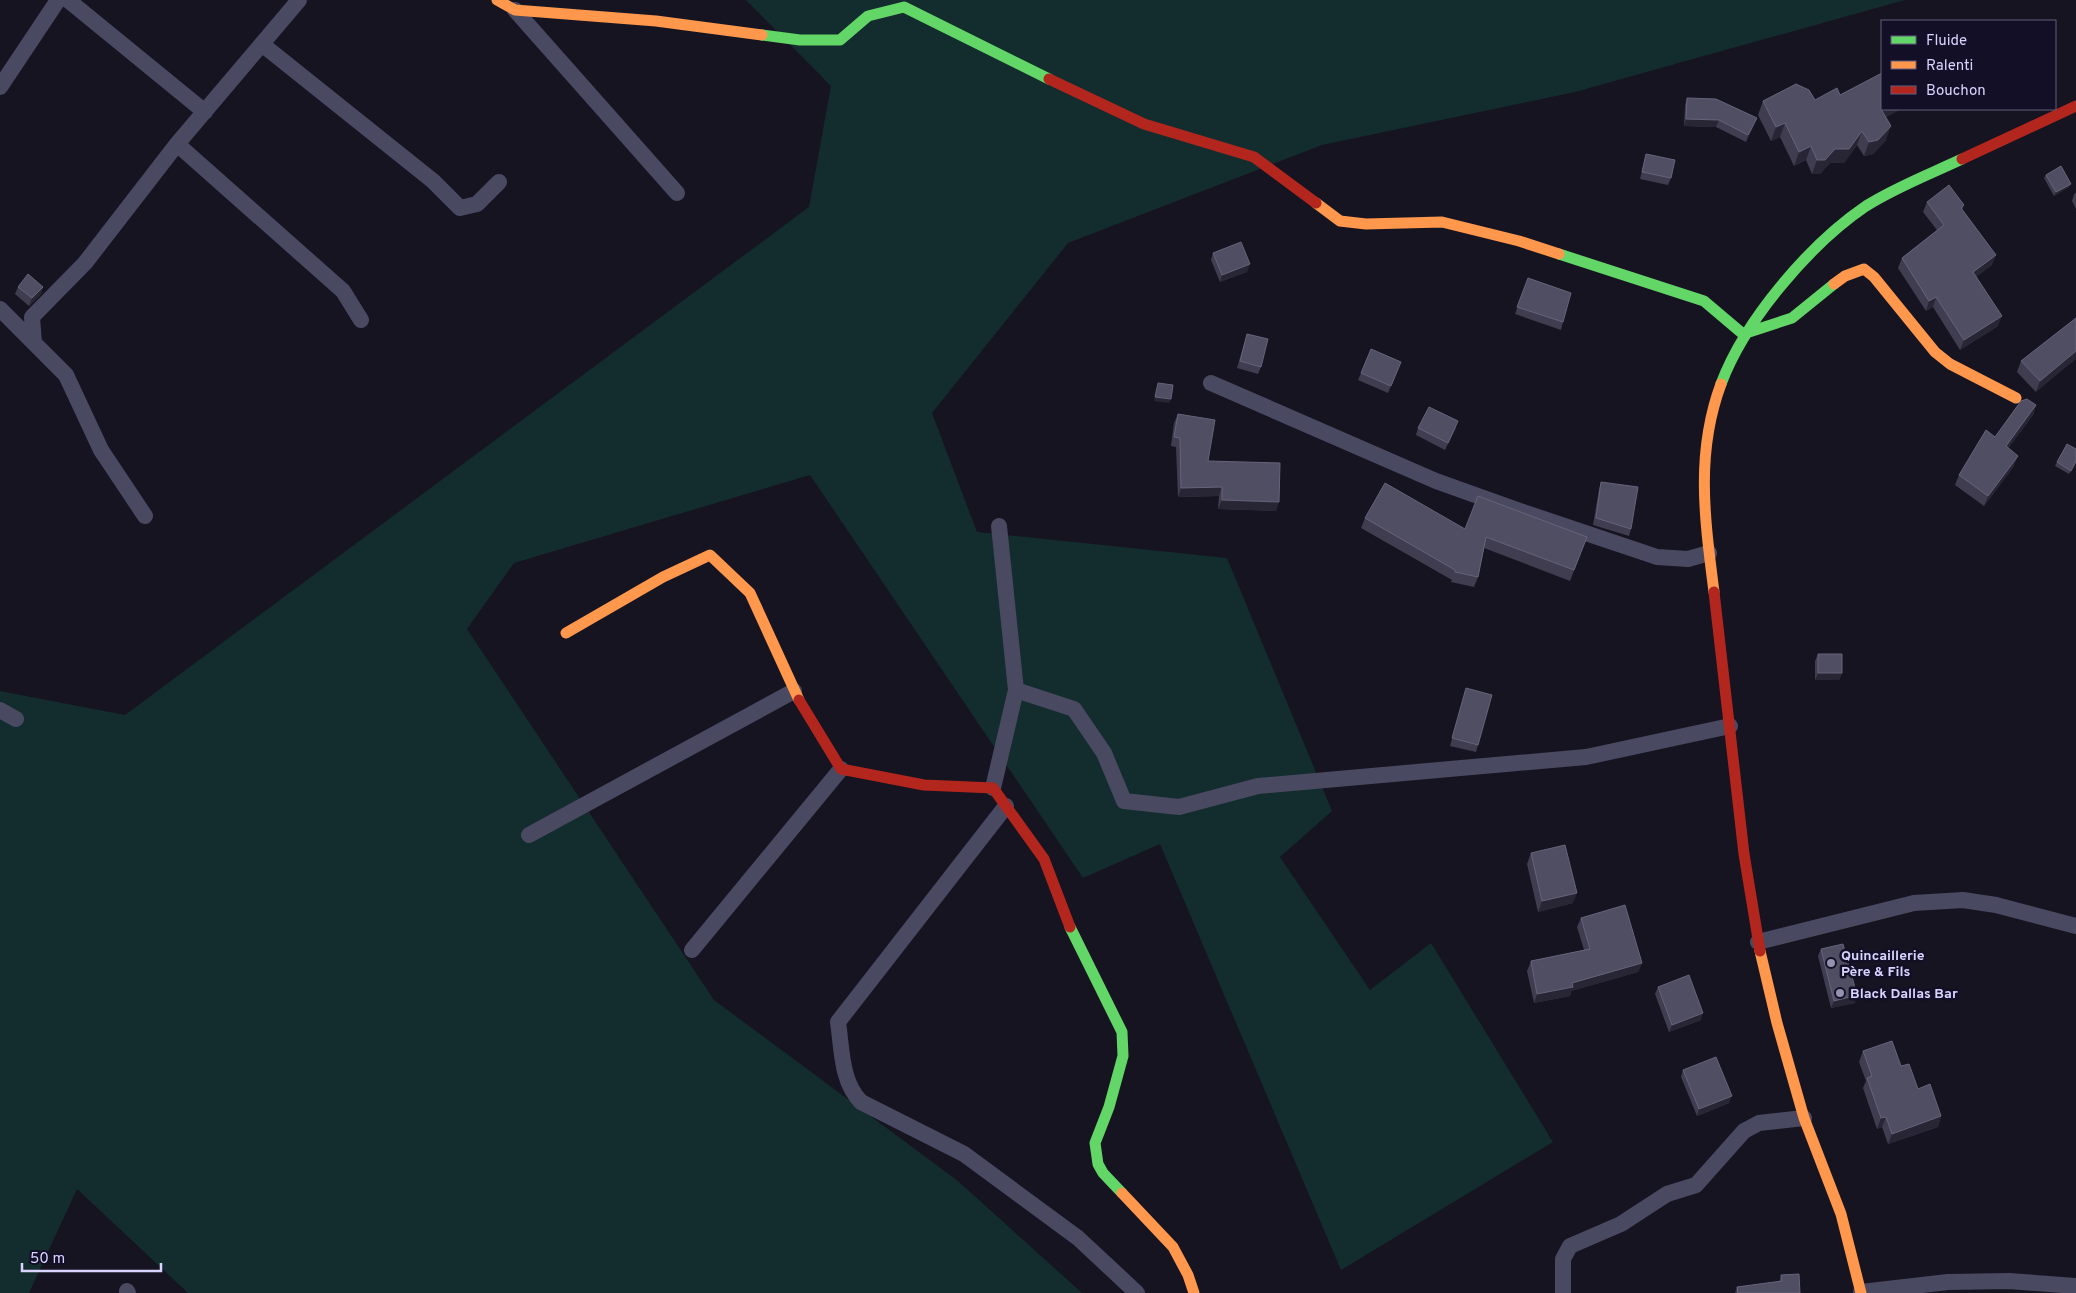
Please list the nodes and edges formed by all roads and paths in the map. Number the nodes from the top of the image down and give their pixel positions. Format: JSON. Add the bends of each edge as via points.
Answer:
{"nodes":[{"id":1,"x":58,"y":0,"type":"edge"},
{"id":2,"x":68,"y":0,"type":"edge"},
{"id":3,"x":299,"y":0,"type":"edge"},
{"id":4,"x":497,"y":0,"type":"edge"},
{"id":5,"x":515,"y":10,"type":"junction"},
{"id":6,"x":263,"y":45,"type":"junction"},
{"id":7,"x":0,"y":87,"type":"edge"},
{"id":8,"x":2076,"y":106,"type":"edge"},
{"id":9,"x":205,"y":112,"type":"junction"},
{"id":10,"x":177,"y":144,"type":"junction"},
{"id":11,"x":499,"y":182,"type":"dead end"},
{"id":12,"x":677,"y":193,"type":"dead end"},
{"id":13,"x":0,"y":309,"type":"edge"},
{"id":14,"x":361,"y":320,"type":"dead end"},
{"id":15,"x":1743,"y":334,"type":"junction"},
{"id":16,"x":34,"y":343,"type":"junction"},
{"id":17,"x":1211,"y":383,"type":"dead end"},
{"id":18,"x":2016,"y":398,"type":"dead end"},
{"id":19,"x":145,"y":516,"type":"dead end"},
{"id":20,"x":999,"y":526,"type":"dead end"},
{"id":21,"x":1709,"y":553,"type":"junction"},
{"id":22,"x":566,"y":633,"type":"dead end"},
{"id":23,"x":1016,"y":690,"type":"junction"},
{"id":24,"x":794,"y":691,"type":"junction"},
{"id":25,"x":0,"y":710,"type":"edge"},
{"id":26,"x":16,"y":719,"type":"dead end"},
{"id":27,"x":1730,"y":726,"type":"junction"},
{"id":28,"x":841,"y":769,"type":"junction"},
{"id":29,"x":993,"y":788,"type":"junction"},
{"id":30,"x":1006,"y":806,"type":"junction"},
{"id":31,"x":529,"y":836,"type":"dead end"},
{"id":32,"x":2076,"y":926,"type":"edge"},
{"id":33,"x":1758,"y":942,"type":"junction"},
{"id":34,"x":692,"y":950,"type":"dead end"},
{"id":35,"x":1804,"y":1118,"type":"junction"},
{"id":36,"x":2076,"y":1286,"type":"edge"},
{"id":37,"x":1861,"y":1292,"type":"edge"},
{"id":38,"x":1137,"y":1293,"type":"edge"},
{"id":39,"x":1194,"y":1293,"type":"edge"},
{"id":40,"x":1562,"y":1293,"type":"edge"}],
"edges":[{"from":1,"to":7,"type":"street"},
{"from":2,"to":9,"type":"street"},
{"from":3,"to":6,"type":"street"},
{"from":4,"to":5,"type":"street"},
{"from":5,"to":12,"type":"street"},
{"from":5,"to":15,"type":"street","via":[[656,21],[800,40],[840,40],[868,16],[904,7],[1144,124],[1254,157],[1340,220],[1366,224],[1442,222],[1519,241],[1704,301]]},
{"from":6,"to":9,"type":"street"},
{"from":6,"to":11,"type":"street","via":[[433,181],[460,208],[476,204]]},
{"from":8,"to":15,"type":"street","via":[[1876,200],[1825,240],[1778,288]]},
{"from":9,"to":10,"type":"street"},
{"from":10,"to":14,"type":"street","via":[[343,291]]},
{"from":10,"to":16,"type":"street","via":[[85,262],[32,317]]},
{"from":13,"to":16,"type":"street"},
{"from":15,"to":18,"type":"street","via":[[1797,315],[1852,272],[1864,269],[1935,352],[1950,364]]},
{"from":15,"to":21,"type":"street","via":[[1709,420],[1703,462],[1703,500]]},
{"from":16,"to":19,"type":"street","via":[[66,376],[101,450]]},
{"from":17,"to":21,"type":"street","via":[[1436,481],[1520,511],[1657,557],[1688,559]]},
{"from":20,"to":23,"type":"street"},
{"from":21,"to":27,"type":"street"},
{"from":22,"to":24,"type":"street","via":[[663,577],[710,555],[750,593]]},
{"from":23,"to":27,"type":"street","via":[[1074,709],[1104,753],[1124,801],[1179,807],[1258,786],[1586,757]]},
{"from":23,"to":29,"type":"street"},
{"from":24,"to":28,"type":"street"},
{"from":24,"to":31,"type":"street"},
{"from":25,"to":26,"type":"street"},
{"from":27,"to":33,"type":"street","via":[[1744,854]]},
{"from":28,"to":29,"type":"street","via":[[924,785]]},
{"from":28,"to":34,"type":"street"},
{"from":29,"to":30,"type":"street"},
{"from":30,"to":38,"type":"street","via":[[838,1022],[847,1079],[861,1102],[964,1154],[1078,1238]]},
{"from":30,"to":39,"type":"street","via":[[1044,859],[1073,935],[1122,1032],[1123,1056],[1095,1143],[1098,1164],[1174,1247]]},
{"from":32,"to":33,"type":"street","via":[[1996,904],[1963,900],[1914,903]]},
{"from":33,"to":35,"type":"street"},
{"from":35,"to":37,"type":"street","via":[[1840,1214]]},
{"from":35,"to":40,"type":"street","via":[[1759,1123],[1744,1131],[1696,1185],[1667,1194],[1621,1224],[1570,1246],[1563,1259]]},
{"from":36,"to":37,"type":"street","via":[[2009,1281],[1948,1282]]}]}
